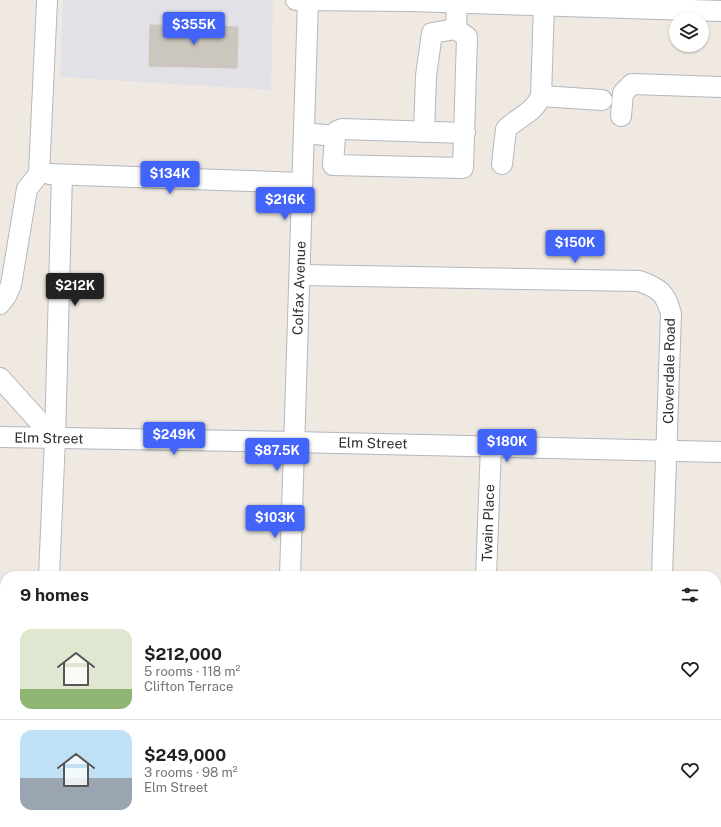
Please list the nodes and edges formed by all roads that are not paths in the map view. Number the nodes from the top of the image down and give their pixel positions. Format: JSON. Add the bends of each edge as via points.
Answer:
{"nodes":[{"id":1,"x":47,"y":0,"type":"edge"},
{"id":2,"x":296,"y":0,"type":"edge"},
{"id":3,"x":308,"y":0,"type":"edge"},
{"id":4,"x":458,"y":3,"type":"junction"},
{"id":5,"x":544,"y":5,"type":"junction"},
{"id":6,"x":721,"y":10,"type":"edge"},
{"id":7,"x":462,"y":33,"type":"junction"},
{"id":8,"x":721,"y":87,"type":"edge"},
{"id":9,"x":541,"y":96,"type":"junction"},
{"id":10,"x":602,"y":100,"type":"dead end"},
{"id":11,"x":621,"y":116,"type":"dead end"},
{"id":12,"x":424,"y":132,"type":"junction"},
{"id":13,"x":304,"y":133,"type":"junction"},
{"id":14,"x":465,"y":133,"type":"junction"},
{"id":15,"x":334,"y":136,"type":"junction"},
{"id":16,"x":502,"y":164,"type":"dead end"},
{"id":17,"x":39,"y":174,"type":"junction"},
{"id":18,"x":62,"y":175,"type":"junction"},
{"id":19,"x":302,"y":183,"type":"junction"},
{"id":20,"x":300,"y":275,"type":"junction"},
{"id":21,"x":0,"y":304,"type":"edge"},
{"id":22,"x":0,"y":378,"type":"edge"},
{"id":23,"x":0,"y":437,"type":"edge"},
{"id":24,"x":55,"y":439,"type":"junction"},
{"id":25,"x":294,"y":442,"type":"junction"},
{"id":26,"x":491,"y":446,"type":"junction"},
{"id":27,"x":667,"y":450,"type":"junction"},
{"id":28,"x":721,"y":452,"type":"edge"},
{"id":29,"x":49,"y":571,"type":"edge"},
{"id":30,"x":290,"y":571,"type":"edge"},
{"id":31,"x":486,"y":571,"type":"edge"},
{"id":32,"x":662,"y":571,"type":"edge"}],
"edges":[{"from":1,"to":17,"type":"street"},
{"from":2,"to":3,"type":"street"},
{"from":3,"to":4,"type":"street"},
{"from":3,"to":13,"type":"street","name":"Colfax Avenue"},
{"from":4,"to":5,"type":"street"},
{"from":4,"to":7,"type":"street"},
{"from":5,"to":6,"type":"street"},
{"from":5,"to":9,"type":"street"},
{"from":7,"to":12,"type":"street","via":[[432,33],[426,76]]},
{"from":7,"to":14,"type":"street"},
{"from":8,"to":11,"type":"street","via":[[632,84],[623,93]]},
{"from":9,"to":10,"type":"street"},
{"from":9,"to":16,"type":"street","via":[[530,112],[506,129]]},
{"from":12,"to":14,"type":"street"},
{"from":12,"to":15,"type":"street","via":[[342,129]]},
{"from":13,"to":15,"type":"street"},
{"from":13,"to":19,"type":"street","name":"Colfax Avenue"},
{"from":14,"to":15,"type":"street","via":[[463,168],[333,165]]},
{"from":17,"to":18,"type":"street"},
{"from":17,"to":21,"type":"street","via":[[27,189],[11,285]]},
{"from":18,"to":19,"type":"street"},
{"from":18,"to":24,"type":"street"},
{"from":19,"to":20,"type":"street","name":"Colfax Avenue"},
{"from":20,"to":25,"type":"street","name":"Colfax Avenue"},
{"from":20,"to":27,"type":"street","name":"Cloverdale Road","via":[[639,281],[653,286],[668,302],[671,314]]},
{"from":22,"to":24,"type":"street"},
{"from":23,"to":24,"type":"street","name":"Elm Street"},
{"from":24,"to":25,"type":"street","name":"Elm Street"},
{"from":24,"to":29,"type":"street"},
{"from":25,"to":26,"type":"street","name":"Elm Street"},
{"from":25,"to":30,"type":"street","name":"Colfax Avenue"},
{"from":26,"to":27,"type":"street","name":"Elm Street"},
{"from":26,"to":31,"type":"street","name":"Twain Place"},
{"from":27,"to":28,"type":"street","name":"Elm Street"},
{"from":27,"to":32,"type":"street","name":"Cloverdale Road"}]}
